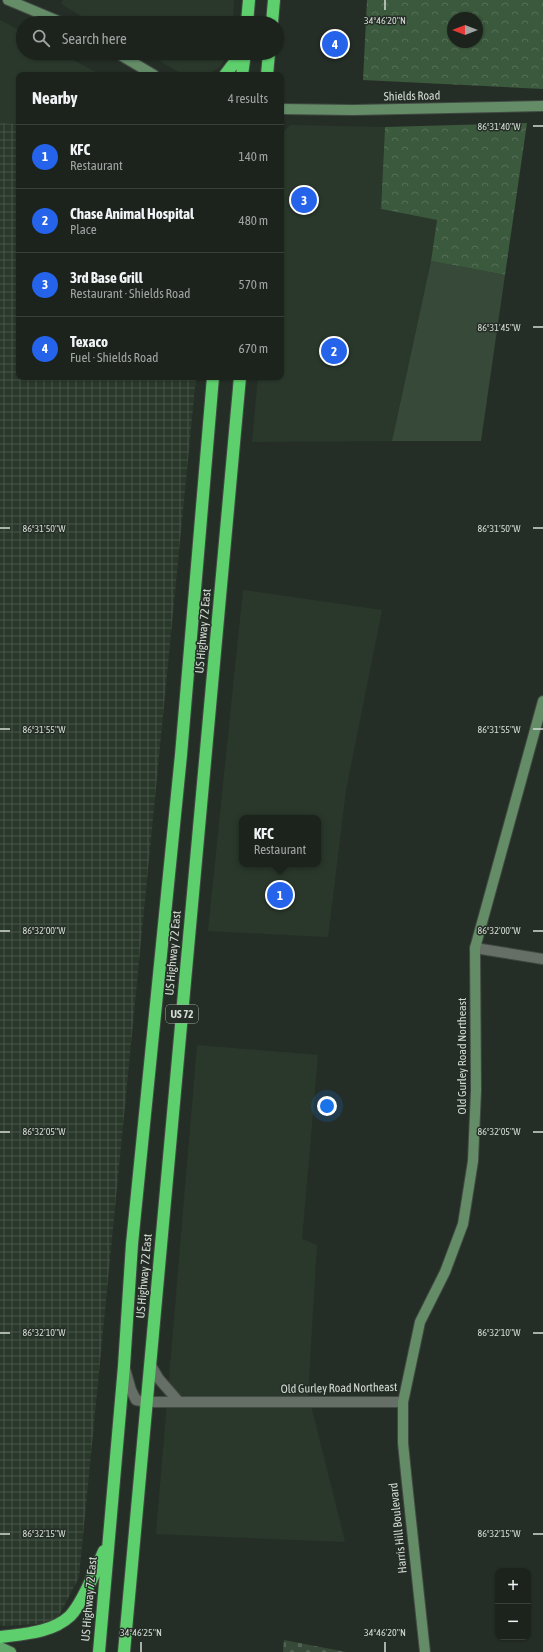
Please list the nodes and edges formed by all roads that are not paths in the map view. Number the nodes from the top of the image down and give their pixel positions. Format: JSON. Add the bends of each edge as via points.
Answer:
{"nodes":[{"id":1,"x":8,"y":0,"type":"edge"},
{"id":2,"x":249,"y":0,"type":"edge"},
{"id":3,"x":274,"y":0,"type":"edge"},
{"id":4,"x":46,"y":16,"type":"edge"},
{"id":5,"x":248,"y":16,"type":"edge"},
{"id":6,"x":273,"y":16,"type":"edge"},
{"id":7,"x":129,"y":60,"type":"edge"},
{"id":8,"x":238,"y":60,"type":"edge"},
{"id":9,"x":244,"y":60,"type":"edge"},
{"id":10,"x":268,"y":60,"type":"edge"},
{"id":11,"x":149,"y":72,"type":"edge"},
{"id":12,"x":228,"y":72,"type":"edge"},
{"id":13,"x":242,"y":72,"type":"edge"},
{"id":14,"x":267,"y":72,"type":"edge"},
{"id":15,"x":543,"y":106,"type":"edge"},
{"id":16,"x":284,"y":109,"type":"edge"},
{"id":17,"x":213,"y":380,"type":"edge"},
{"id":18,"x":240,"y":380,"type":"edge"},
{"id":19,"x":543,"y":701,"type":"edge"},
{"id":20,"x":475,"y":948,"type":"junction"},
{"id":21,"x":543,"y":959,"type":"edge"},
{"id":22,"x":150,"y":1364,"type":"junction"},
{"id":23,"x":124,"y":1366,"type":"junction"},
{"id":24,"x":147,"y":1402,"type":"junction"},
{"id":25,"x":179,"y":1402,"type":"junction"},
{"id":26,"x":403,"y":1402,"type":"junction"},
{"id":27,"x":108,"y":1545,"type":"junction"},
{"id":28,"x":0,"y":1637,"type":"edge"},
{"id":29,"x":0,"y":1647,"type":"edge"},
{"id":30,"x":125,"y":1650,"type":"edge"},
{"id":31,"x":10,"y":1652,"type":"edge"},
{"id":32,"x":99,"y":1652,"type":"edge"},
{"id":33,"x":425,"y":1652,"type":"edge"}],
"edges":[{"from":1,"to":4,"type":"street"},
{"from":2,"to":5,"type":"highway"},
{"from":3,"to":6,"type":"highway"},
{"from":7,"to":11,"type":"street"},
{"from":8,"to":12,"type":"highway"},
{"from":9,"to":13,"type":"highway"},
{"from":10,"to":14,"type":"highway"},
{"from":15,"to":16,"type":"street","name":"Shields Road"},
{"from":17,"to":23,"type":"highway","name":"US Highway 72 East","number":"US 72","via":[[181,755],[133,1236]]},
{"from":18,"to":22,"type":"highway","name":"US Highway 72 East","number":"US 72"},
{"from":19,"to":20,"type":"street","name":"Old Gurley Road Northeast"},
{"from":20,"to":21,"type":"street"},
{"from":20,"to":26,"type":"street","name":"Old Gurley Road Northeast","via":[[476,1090],[473,1160],[463,1224],[445,1272],[420,1322]]},
{"from":22,"to":24,"type":"highway","name":"US Highway 72 East","number":"US 72"},
{"from":22,"to":25,"type":"street"},
{"from":23,"to":24,"type":"street","via":[[136,1400]]},
{"from":23,"to":27,"type":"highway","name":"US Highway 72 East","number":"US 72"},
{"from":24,"to":25,"type":"street","name":"Old Gurley Road Northeast"},
{"from":24,"to":30,"type":"highway","name":"US Highway 72 East","number":"US 72"},
{"from":25,"to":26,"type":"street","name":"Old Gurley Road Northeast"},
{"from":26,"to":33,"type":"street","name":"Harris Hill Boulevard","via":[[406,1475]]},
{"from":27,"to":28,"type":"highway","via":[[70,1617],[53,1627]]},
{"from":27,"to":32,"type":"highway","name":"US Highway 72 East","number":"US 72"},
{"from":29,"to":31,"type":"main road"}]}
